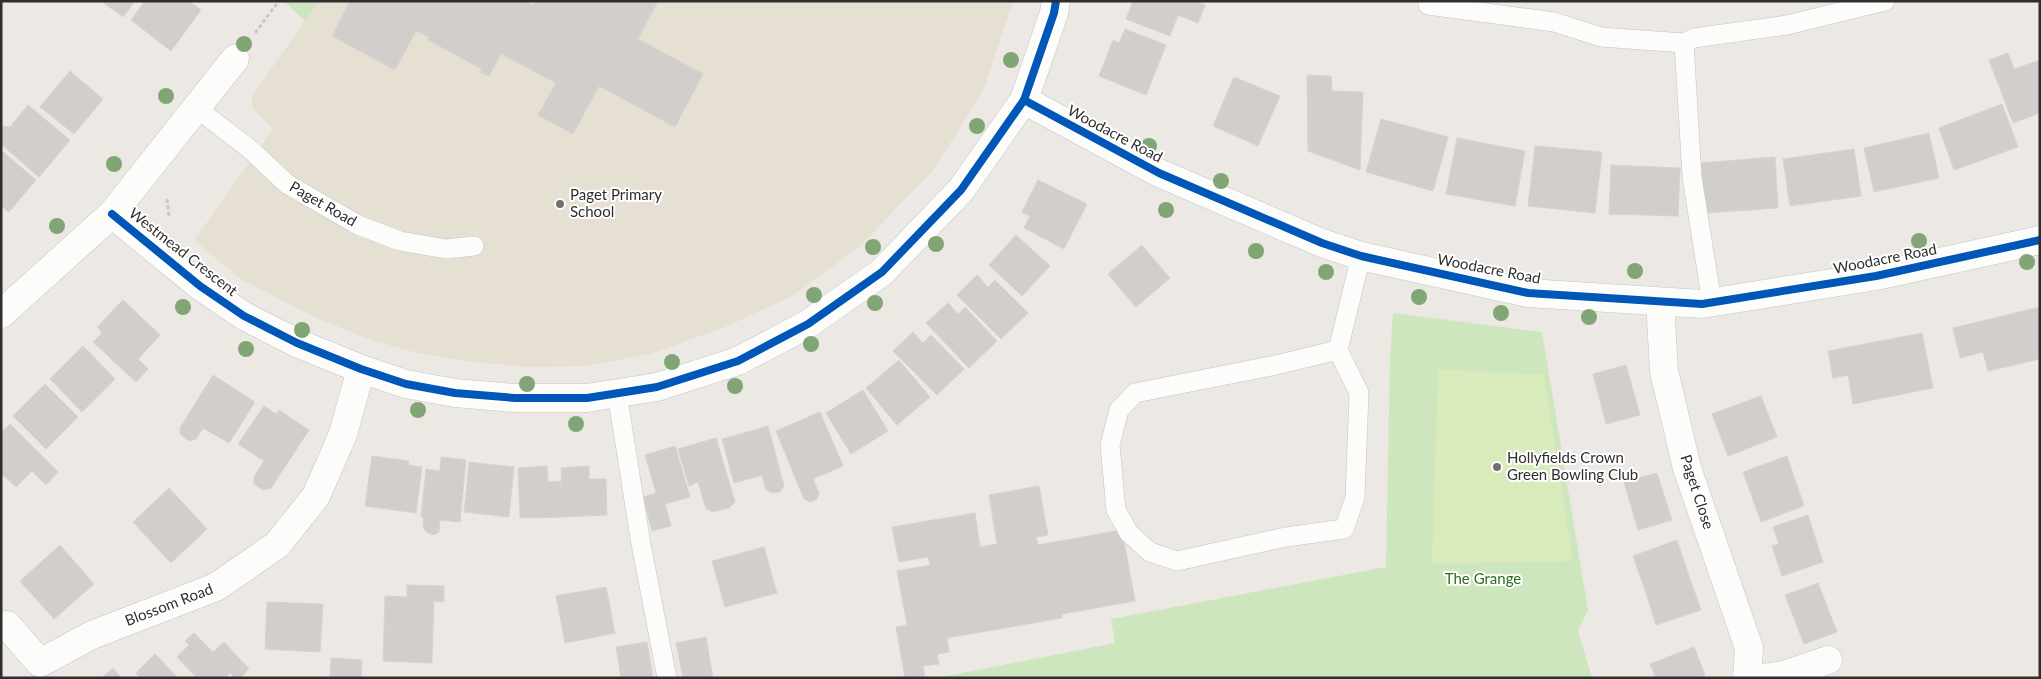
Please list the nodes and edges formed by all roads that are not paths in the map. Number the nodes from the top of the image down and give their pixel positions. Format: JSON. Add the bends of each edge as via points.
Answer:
{"nodes":[{"id":1,"x":1056,"y":1,"type":"edge"},
{"id":2,"x":1885,"y":1,"type":"edge"},
{"id":3,"x":1428,"y":5,"type":"dead end"},
{"id":4,"x":1684,"y":43,"type":"junction"},
{"id":5,"x":235,"y":59,"type":"road end"},
{"id":6,"x":1024,"y":100,"type":"junction"},
{"id":7,"x":196,"y":107,"type":"junction"},
{"id":8,"x":112,"y":214,"type":"junction"},
{"id":9,"x":2040,"y":240,"type":"edge"},
{"id":10,"x":474,"y":246,"type":"dead end"},
{"id":11,"x":1361,"y":256,"type":"junction"},
{"id":12,"x":1660,"y":302,"type":"junction"},
{"id":13,"x":1712,"y":303,"type":"junction"},
{"id":14,"x":1,"y":314,"type":"edge"},
{"id":15,"x":1338,"y":350,"type":"junction"},
{"id":16,"x":361,"y":369,"type":"junction"},
{"id":17,"x":617,"y":393,"type":"junction"},
{"id":18,"x":7,"y":625,"type":"dead end"},
{"id":19,"x":1828,"y":660,"type":"dead end"},
{"id":20,"x":41,"y":670,"type":"edge"},
{"id":21,"x":667,"y":678,"type":"edge"},
{"id":22,"x":1747,"y":678,"type":"edge"},
{"id":23,"x":1762,"y":678,"type":"edge"}],
"edges":[{"from":1,"to":6,"type":"street","name":"Westmead Crescent"},
{"from":2,"to":4,"type":"lane","via":[[1787,25],[1694,38]]},
{"from":3,"to":4,"type":"lane","via":[[1554,22],[1601,37]]},
{"from":4,"to":13,"type":"lane","via":[[1692,177]]},
{"from":5,"to":7,"type":"street"},
{"from":6,"to":11,"type":"street","name":"Woodacre Road","via":[[1159,174],[1322,243]]},
{"from":6,"to":17,"type":"street","name":"Westmead Crescent","via":[[961,190],[882,272],[808,324],[738,361],[657,387]]},
{"from":7,"to":8,"type":"street"},
{"from":7,"to":10,"type":"lane","name":"Paget Road","via":[[251,150],[286,184],[358,225],[400,241],[446,249]]},
{"from":8,"to":14,"type":"street"},
{"from":8,"to":16,"type":"street","name":"Westmead Crescent","via":[[200,286],[244,316],[297,343]]},
{"from":9,"to":13,"type":"street","name":"Woodacre Road","via":[[1876,276]]},
{"from":11,"to":12,"type":"street","name":"Woodacre Road","via":[[1528,293]]},
{"from":11,"to":15,"type":"lane"},
{"from":12,"to":13,"type":"street","name":"Woodacre Road"},
{"from":12,"to":22,"type":"street","name":"Paget Close","via":[[1664,371],[1688,468],[1749,648]]},
{"from":15,"to":15,"type":"lane","via":[[1359,393],[1355,498],[1344,529],[1286,537],[1177,561],[1150,552],[1128,533],[1116,510],[1110,445],[1119,410],[1135,392]]},
{"from":16,"to":17,"type":"street","name":"Westmead Crescent","via":[[406,384],[454,393],[587,398]]},
{"from":16,"to":20,"type":"street","name":"Blossom Road","via":[[343,434],[316,496],[276,545],[216,588],[92,635]]},
{"from":17,"to":21,"type":"lane"},
{"from":18,"to":20,"type":"street","name":"Blossom Road"},
{"from":19,"to":23,"type":"street","via":[[1784,675]]}]}
